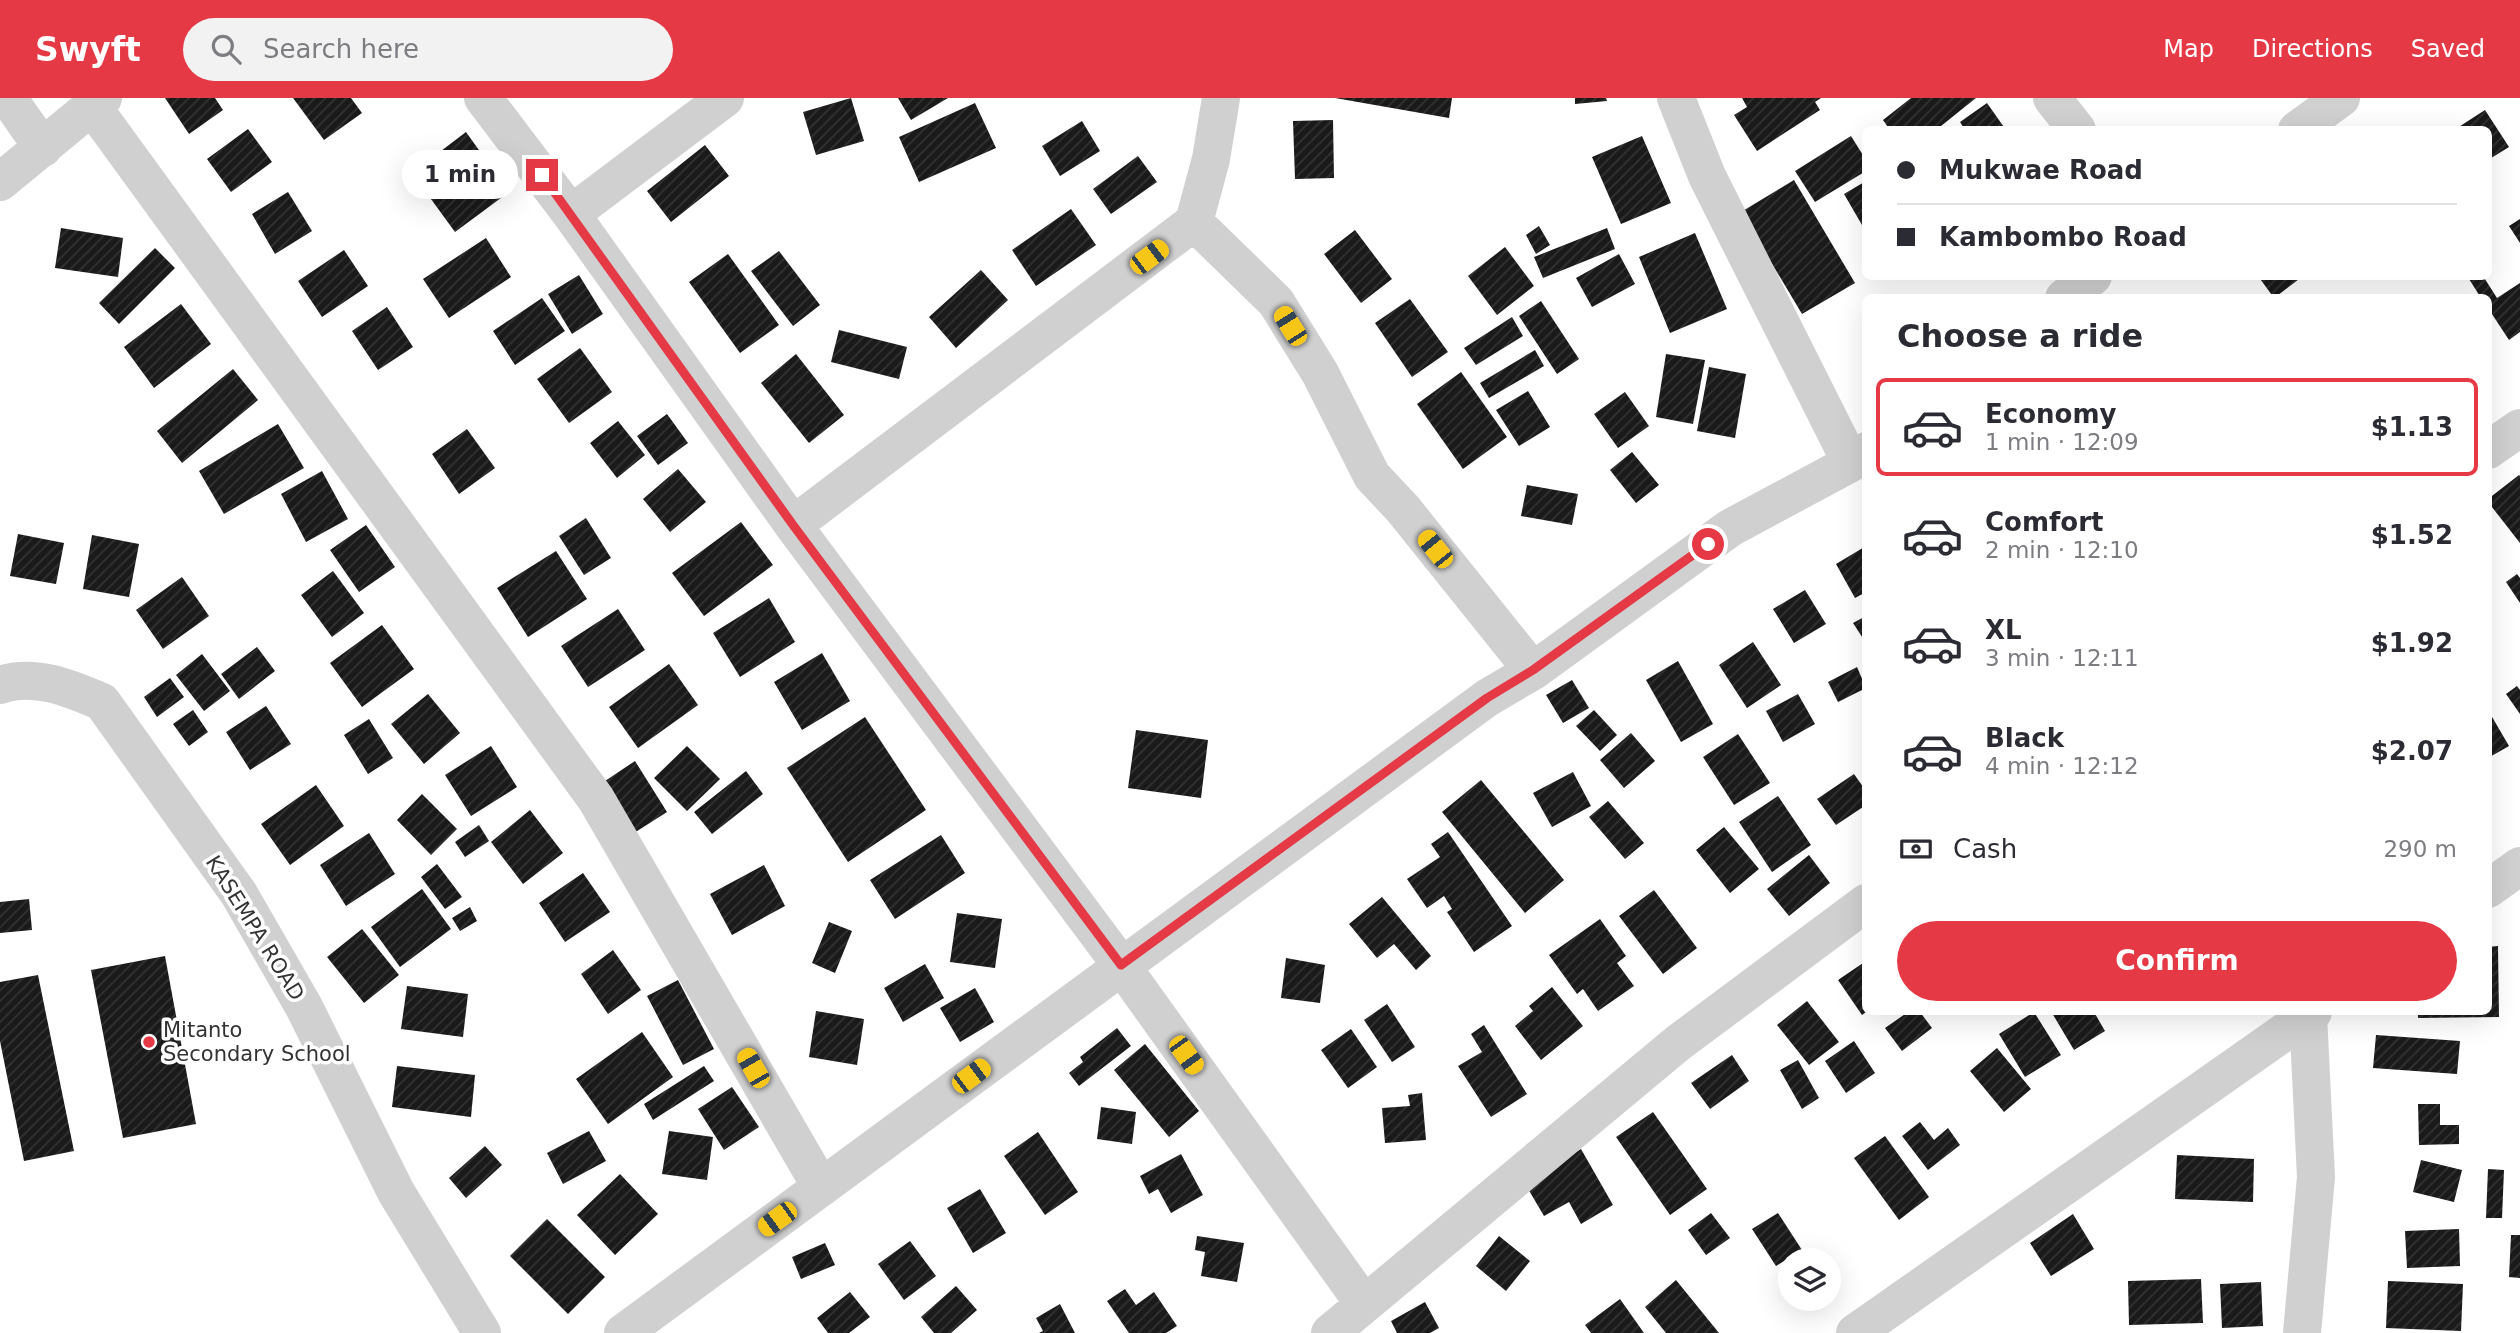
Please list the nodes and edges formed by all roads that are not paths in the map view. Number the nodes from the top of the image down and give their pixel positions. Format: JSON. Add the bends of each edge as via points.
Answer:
{"nodes":[{"id":1,"x":8,"y":98,"type":"edge"},
{"id":2,"x":483,"y":98,"type":"edge"},
{"id":3,"x":725,"y":98,"type":"edge"},
{"id":4,"x":1222,"y":98,"type":"edge"},
{"id":5,"x":1676,"y":98,"type":"edge"},
{"id":6,"x":2052,"y":98,"type":"edge"},
{"id":7,"x":2341,"y":98,"type":"edge"},
{"id":8,"x":98,"y":102,"type":"edge"},
{"id":9,"x":2074,"y":126,"type":"edge"},
{"id":10,"x":2302,"y":126,"type":"edge"},
{"id":11,"x":43,"y":148,"type":"junction"},
{"id":12,"x":0,"y":181,"type":"edge"},
{"id":13,"x":571,"y":214,"type":"junction"},
{"id":14,"x":1194,"y":222,"type":"junction"},
{"id":15,"x":2088,"y":280,"type":"edge"},
{"id":16,"x":2069,"y":294,"type":"edge"},
{"id":17,"x":2520,"y":428,"type":"edge"},
{"id":18,"x":2492,"y":447,"type":"edge"},
{"id":19,"x":1858,"y":457,"type":"edge"},
{"id":20,"x":793,"y":525,"type":"junction"},
{"id":21,"x":1533,"y":670,"type":"junction"},
{"id":22,"x":0,"y":685,"type":"edge"},
{"id":23,"x":2520,"y":866,"type":"edge"},
{"id":24,"x":2492,"y":886,"type":"edge"},
{"id":25,"x":1862,"y":906,"type":"edge"},
{"id":26,"x":1121,"y":965,"type":"junction"},
{"id":27,"x":2308,"y":1015,"type":"edge"},
{"id":28,"x":2311,"y":1015,"type":"edge"},
{"id":29,"x":821,"y":1187,"type":"junction"},
{"id":30,"x":1364,"y":1304,"type":"junction"},
{"id":31,"x":482,"y":1333,"type":"edge"},
{"id":32,"x":622,"y":1333,"type":"edge"},
{"id":33,"x":1330,"y":1333,"type":"edge"},
{"id":34,"x":1855,"y":1333,"type":"edge"},
{"id":35,"x":2302,"y":1333,"type":"edge"}],
"edges":[{"from":1,"to":11,"type":"street"},
{"from":2,"to":13,"type":"street"},
{"from":3,"to":13,"type":"street"},
{"from":4,"to":14,"type":"street"},
{"from":5,"to":19,"type":"street","via":[[1707,176]]},
{"from":6,"to":9,"type":"street"},
{"from":7,"to":10,"type":"street"},
{"from":8,"to":11,"type":"street"},
{"from":8,"to":29,"type":"street","via":[[596,799]]},
{"from":11,"to":12,"type":"street"},
{"from":13,"to":20,"type":"street"},
{"from":14,"to":20,"type":"street"},
{"from":14,"to":21,"type":"street","via":[[1276,302],[1320,373],[1372,476]]},
{"from":15,"to":16,"type":"street"},
{"from":17,"to":18,"type":"street"},
{"from":19,"to":21,"type":"street","via":[[1730,528]]},
{"from":20,"to":26,"type":"street"},
{"from":21,"to":26,"type":"street","via":[[1487,698]]},
{"from":22,"to":31,"type":"street","name":"KASEMPA ROAD","via":[[18,678],[68,687],[102,702],[239,894],[304,1007],[396,1192]]},
{"from":23,"to":24,"type":"street"},
{"from":25,"to":30,"type":"street","via":[[1678,1043]]},
{"from":26,"to":29,"type":"street"},
{"from":26,"to":30,"type":"street"},
{"from":27,"to":34,"type":"street"},
{"from":28,"to":35,"type":"street","via":[[2316,1177]]},
{"from":29,"to":32,"type":"street"},
{"from":30,"to":33,"type":"street"}]}
